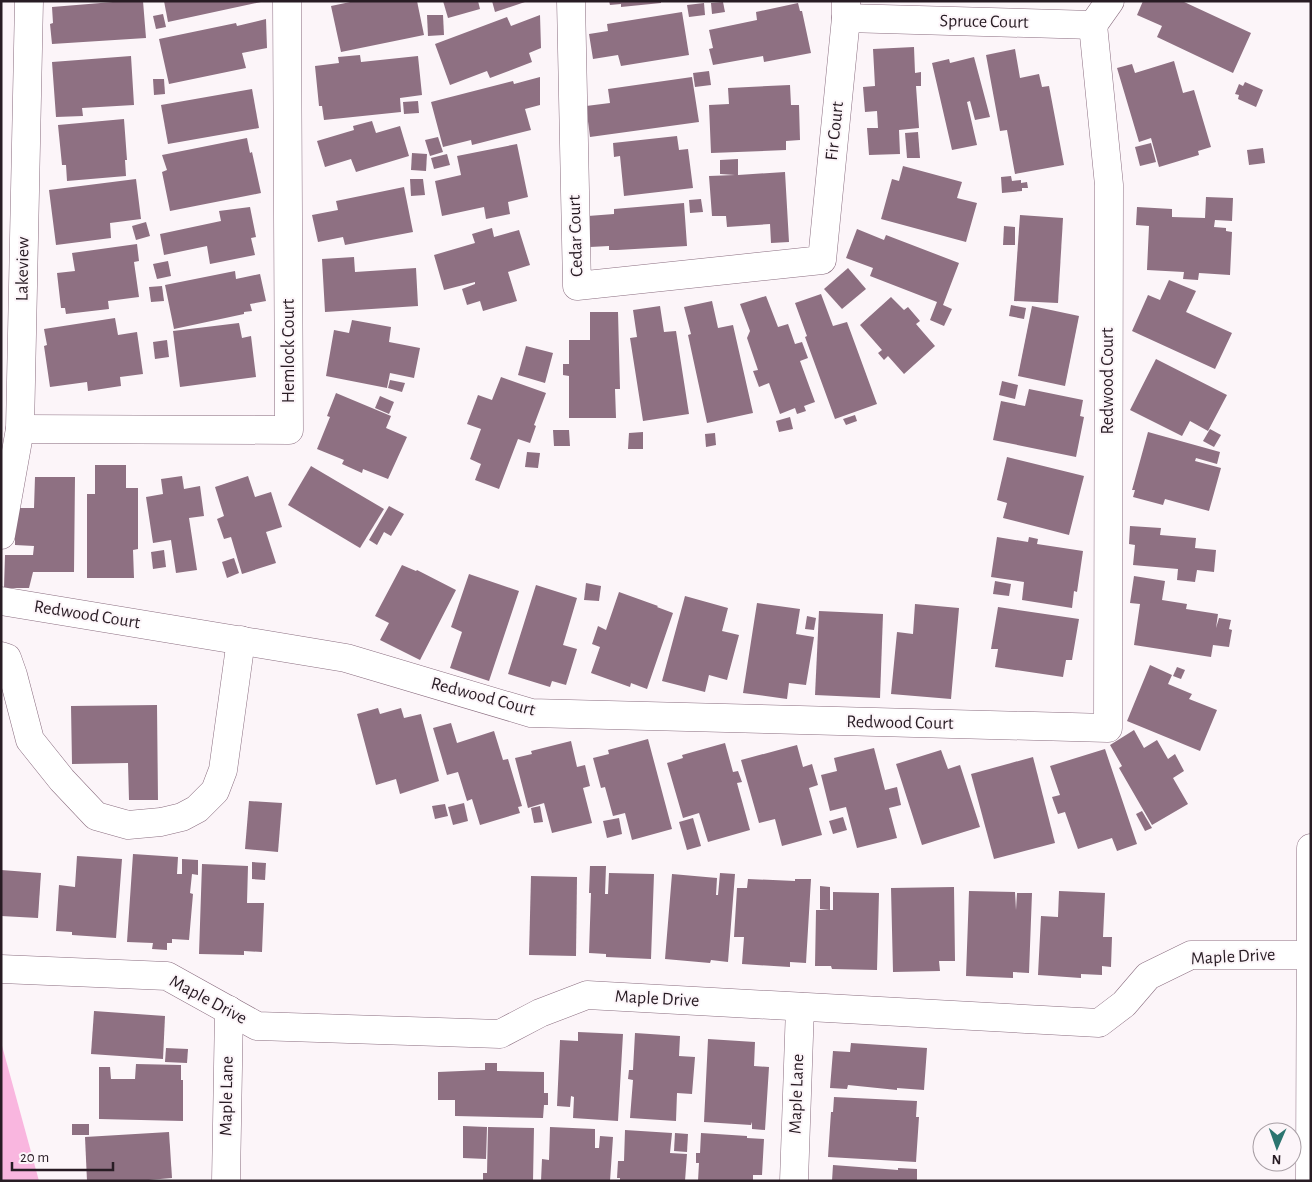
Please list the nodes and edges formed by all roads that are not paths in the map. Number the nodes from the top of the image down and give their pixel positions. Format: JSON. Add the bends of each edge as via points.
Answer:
{"nodes":[{"id":1,"x":29,"y":1,"type":"edge"},
{"id":2,"x":287,"y":1,"type":"edge"},
{"id":3,"x":571,"y":1,"type":"edge"},
{"id":4,"x":1110,"y":1,"type":"edge"},
{"id":5,"x":846,"y":10,"type":"edge"},
{"id":6,"x":1094,"y":25,"type":"junction"},
{"id":7,"x":822,"y":260,"type":"joint"},
{"id":8,"x":20,"y":429,"type":"junction"},
{"id":9,"x":1,"y":535,"type":"edge"},
{"id":10,"x":1,"y":602,"type":"edge"},
{"id":11,"x":241,"y":640,"type":"junction"},
{"id":12,"x":1,"y":656,"type":"edge"},
{"id":13,"x":1311,"y":848,"type":"edge"},
{"id":14,"x":1310,"y":955,"type":"edge"},
{"id":15,"x":1,"y":969,"type":"edge"},
{"id":16,"x":800,"y":1007,"type":"junction"},
{"id":17,"x":229,"y":1010,"type":"junction"},
{"id":18,"x":226,"y":1181,"type":"edge"},
{"id":19,"x":794,"y":1181,"type":"edge"},
{"id":20,"x":1310,"y":1181,"type":"edge"}],
"edges":[{"from":1,"to":8,"type":"street","name":"Lakeview"},
{"from":2,"to":8,"type":"street","name":"Hemlock Court","via":[[289,430]]},
{"from":3,"to":7,"type":"street","name":"Cedar Court","via":[[577,286]]},
{"from":4,"to":6,"type":"street"},
{"from":5,"to":6,"type":"street","name":"Spruce Court"},
{"from":5,"to":7,"type":"street","name":"Fir Court"},
{"from":6,"to":11,"type":"street","name":"Redwood Court","via":[[1109,184],[1108,728],[532,713],[346,658]]},
{"from":8,"to":9,"type":"street","name":"Lakeview"},
{"from":10,"to":11,"type":"street","name":"Redwood Court"},
{"from":11,"to":12,"type":"street","via":[[223,770],[215,791],[198,809],[182,817],[128,825],[96,816],[30,740],[13,675],[7,658]]},
{"from":13,"to":14,"type":"street"},
{"from":14,"to":16,"type":"street","name":"Maple Drive","via":[[1191,955],[1148,976],[1124,1004],[1100,1023]]},
{"from":14,"to":20,"type":"street"},
{"from":15,"to":17,"type":"street","name":"Maple Drive","via":[[167,976]]},
{"from":16,"to":17,"type":"street","name":"Maple Drive","via":[[587,995],[540,1013],[500,1034],[257,1026]]},
{"from":16,"to":19,"type":"street","name":"Maple Lane"},
{"from":17,"to":18,"type":"street","name":"Maple Lane"}]}
